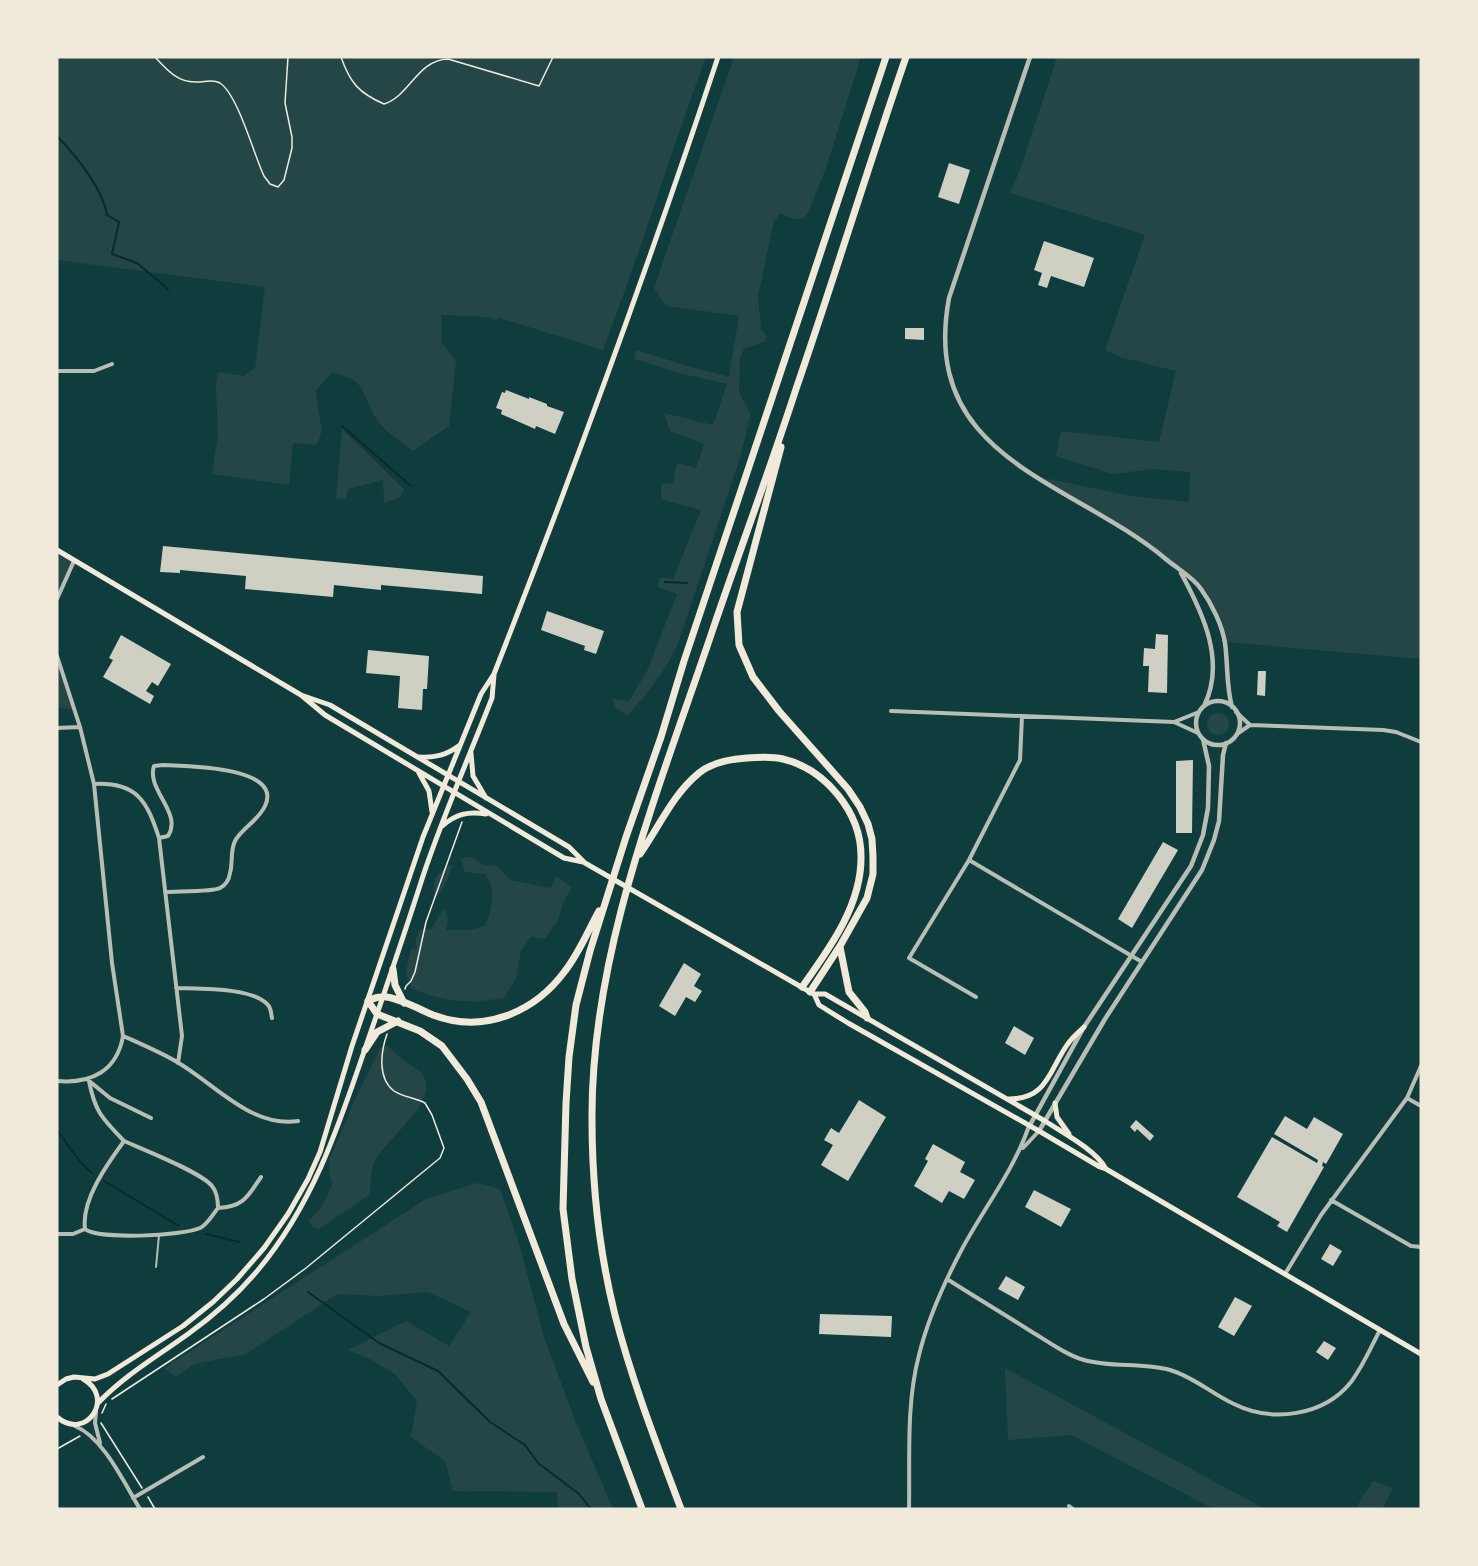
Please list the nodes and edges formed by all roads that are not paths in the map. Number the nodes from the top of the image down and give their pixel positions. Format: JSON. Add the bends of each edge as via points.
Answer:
{"nodes":[{"id":1,"x":718,"y":57,"type":"edge"},
{"id":2,"x":886,"y":57,"type":"edge"},
{"id":3,"x":906,"y":57,"type":"edge"},
{"id":4,"x":1030,"y":57,"type":"edge"},
{"id":5,"x":112,"y":364,"type":"dead end"},
{"id":6,"x":57,"y":372,"type":"edge"},
{"id":7,"x":796,"y":389,"type":"junction"},
{"id":8,"x":57,"y":550,"type":"edge"},
{"id":9,"x":74,"y":561,"type":"junction"},
{"id":10,"x":1180,"y":571,"type":"junction"},
{"id":11,"x":57,"y":599,"type":"edge"},
{"id":12,"x":57,"y":656,"type":"edge"},
{"id":13,"x":494,"y":674,"type":"junction"},
{"id":14,"x":301,"y":694,"type":"junction"},
{"id":15,"x":1204,"y":706,"type":"junction"},
{"id":16,"x":1232,"y":706,"type":"junction"},
{"id":17,"x":891,"y":711,"type":"dead end"},
{"id":18,"x":1199,"y":712,"type":"junction"},
{"id":19,"x":1236,"y":712,"type":"junction"},
{"id":20,"x":1022,"y":716,"type":"junction"},
{"id":21,"x":1174,"y":722,"type":"junction"},
{"id":22,"x":1250,"y":725,"type":"junction"},
{"id":23,"x":80,"y":727,"type":"junction"},
{"id":24,"x":57,"y":728,"type":"edge"},
{"id":25,"x":1198,"y":733,"type":"junction"},
{"id":26,"x":1237,"y":734,"type":"junction"},
{"id":27,"x":1203,"y":739,"type":"junction"},
{"id":28,"x":1421,"y":742,"type":"edge"},
{"id":29,"x":1226,"y":743,"type":"junction"},
{"id":30,"x":461,"y":744,"type":"junction"},
{"id":31,"x":471,"y":751,"type":"junction"},
{"id":32,"x":418,"y":757,"type":"junction"},
{"id":33,"x":417,"y":769,"type":"junction"},
{"id":34,"x":448,"y":776,"type":"junction"},
{"id":35,"x":458,"y":782,"type":"junction"},
{"id":36,"x":94,"y":784,"type":"junction"},
{"id":37,"x":444,"y":786,"type":"junction"},
{"id":38,"x":454,"y":792,"type":"junction"},
{"id":39,"x":487,"y":799,"type":"junction"},
{"id":40,"x":432,"y":815,"type":"junction"},
{"id":41,"x":490,"y":815,"type":"junction"},
{"id":42,"x":441,"y":828,"type":"junction"},
{"id":43,"x":159,"y":838,"type":"junction"},
{"id":44,"x":969,"y":860,"type":"junction"},
{"id":45,"x":635,"y":861,"type":"junction"},
{"id":46,"x":585,"y":863,"type":"junction"},
{"id":47,"x":165,"y":892,"type":"junction"},
{"id":48,"x":606,"y":898,"type":"junction"},
{"id":49,"x":840,"y":946,"type":"junction"},
{"id":50,"x":1131,"y":956,"type":"junction"},
{"id":51,"x":1142,"y":962,"type":"junction"},
{"id":52,"x":393,"y":969,"type":"junction"},
{"id":53,"x":802,"y":987,"type":"junction"},
{"id":54,"x":176,"y":988,"type":"junction"},
{"id":55,"x":812,"y":993,"type":"junction"},
{"id":56,"x":383,"y":996,"type":"junction"},
{"id":57,"x":976,"y":997,"type":"dead end"},
{"id":58,"x":368,"y":1001,"type":"junction"},
{"id":59,"x":404,"y":1003,"type":"junction"},
{"id":60,"x":377,"y":1014,"type":"junction"},
{"id":61,"x":272,"y":1018,"type":"dead end"},
{"id":62,"x":867,"y":1018,"type":"junction"},
{"id":63,"x":398,"y":1021,"type":"junction"},
{"id":64,"x":1084,"y":1027,"type":"junction"},
{"id":65,"x":123,"y":1035,"type":"junction"},
{"id":66,"x":365,"y":1050,"type":"junction"},
{"id":67,"x":178,"y":1063,"type":"junction"},
{"id":68,"x":1421,"y":1066,"type":"edge"},
{"id":69,"x":88,"y":1080,"type":"junction"},
{"id":70,"x":57,"y":1081,"type":"edge"},
{"id":71,"x":1407,"y":1098,"type":"junction"},
{"id":72,"x":1006,"y":1100,"type":"junction"},
{"id":73,"x":1055,"y":1103,"type":"junction"},
{"id":74,"x":1421,"y":1106,"type":"edge"},
{"id":75,"x":1035,"y":1116,"type":"junction"},
{"id":76,"x":151,"y":1118,"type":"dead end"},
{"id":77,"x":298,"y":1121,"type":"dead end"},
{"id":78,"x":1045,"y":1121,"type":"junction"},
{"id":79,"x":1030,"y":1125,"type":"junction"},
{"id":80,"x":1039,"y":1131,"type":"junction"},
{"id":81,"x":1074,"y":1140,"type":"junction"},
{"id":82,"x":124,"y":1141,"type":"junction"},
{"id":83,"x":1021,"y":1150,"type":"junction"},
{"id":84,"x":1106,"y":1169,"type":"junction"},
{"id":85,"x":261,"y":1177,"type":"dead end"},
{"id":86,"x":1331,"y":1200,"type":"junction"},
{"id":87,"x":218,"y":1208,"type":"junction"},
{"id":88,"x":85,"y":1229,"type":"junction"},
{"id":89,"x":59,"y":1234,"type":"dead end"},
{"id":90,"x":159,"y":1235,"type":"junction"},
{"id":91,"x":1421,"y":1247,"type":"edge"},
{"id":92,"x":156,"y":1267,"type":"dead end"},
{"id":93,"x":1285,"y":1275,"type":"junction"},
{"id":94,"x":947,"y":1279,"type":"junction"},
{"id":95,"x":1380,"y":1330,"type":"junction"},
{"id":96,"x":1421,"y":1354,"type":"edge"},
{"id":97,"x":82,"y":1378,"type":"junction"},
{"id":98,"x":57,"y":1385,"type":"edge"},
{"id":99,"x":601,"y":1399,"type":"junction"},
{"id":100,"x":98,"y":1403,"type":"junction"},
{"id":101,"x":96,"y":1410,"type":"junction"},
{"id":102,"x":57,"y":1417,"type":"edge"},
{"id":103,"x":65,"y":1422,"type":"junction"},
{"id":104,"x":57,"y":1423,"type":"edge"},
{"id":105,"x":72,"y":1424,"type":"junction"},
{"id":106,"x":101,"y":1447,"type":"junction"},
{"id":107,"x":203,"y":1457,"type":"dead end"},
{"id":108,"x":133,"y":1498,"type":"junction"},
{"id":109,"x":140,"y":1509,"type":"edge"},
{"id":110,"x":642,"y":1509,"type":"edge"},
{"id":111,"x":681,"y":1509,"type":"edge"},
{"id":112,"x":909,"y":1509,"type":"edge"}],
"edges":[{"from":1,"to":13,"type":"main road","via":[[633,308]]},
{"from":2,"to":48,"type":"highway"},
{"from":3,"to":7,"type":"highway"},
{"from":4,"to":10,"type":"street","via":[[949,298],[945,338],[951,378],[974,426],[1000,452],[1136,537]]},
{"from":5,"to":6,"type":"street","via":[[94,371]]},
{"from":7,"to":45,"type":"highway"},
{"from":7,"to":49,"type":"highway","via":[[741,592],[737,612],[739,645],[753,677],[848,789],[868,824],[873,874],[867,898]]},
{"from":8,"to":9,"type":"main road"},
{"from":9,"to":11,"type":"street"},
{"from":9,"to":14,"type":"main road"},
{"from":10,"to":15,"type":"street","via":[[1202,614],[1211,647],[1211,692]]},
{"from":10,"to":16,"type":"street","via":[[1201,588],[1219,624],[1225,642]]},
{"from":12,"to":23,"type":"street"},
{"from":13,"to":30,"type":"main road","via":[[481,694]]},
{"from":13,"to":31,"type":"main road","via":[[492,698]]},
{"from":14,"to":32,"type":"main road","via":[[330,705]]},
{"from":14,"to":33,"type":"main road","via":[[326,715]]},
{"from":15,"to":16,"type":"street","via":[[1218,701]]},
{"from":15,"to":18,"type":"street"},
{"from":16,"to":19,"type":"street"},
{"from":17,"to":20,"type":"street"},
{"from":18,"to":21,"type":"street"},
{"from":18,"to":25,"type":"street"},
{"from":19,"to":22,"type":"street"},
{"from":19,"to":26,"type":"street"},
{"from":20,"to":21,"type":"street"},
{"from":20,"to":44,"type":"street","via":[[1020,760]]},
{"from":21,"to":25,"type":"street"},
{"from":22,"to":26,"type":"street"},
{"from":22,"to":28,"type":"street","via":[[1383,730]]},
{"from":23,"to":24,"type":"street"},
{"from":23,"to":36,"type":"street"},
{"from":25,"to":27,"type":"street"},
{"from":26,"to":29,"type":"street"},
{"from":27,"to":29,"type":"street","via":[[1214,745]]},
{"from":27,"to":50,"type":"street","via":[[1209,777],[1203,835],[1184,878]]},
{"from":29,"to":51,"type":"street","via":[[1219,821],[1209,857]]},
{"from":30,"to":32,"type":"main road","via":[[441,756]]},
{"from":30,"to":34,"type":"main road"},
{"from":31,"to":35,"type":"main road"},
{"from":31,"to":39,"type":"main road","via":[[473,777]]},
{"from":32,"to":34,"type":"main road"},
{"from":33,"to":37,"type":"main road"},
{"from":33,"to":40,"type":"main road","via":[[429,791]]},
{"from":34,"to":35,"type":"main road"},
{"from":34,"to":37,"type":"main road"},
{"from":35,"to":38,"type":"main road"},
{"from":35,"to":39,"type":"main road"},
{"from":36,"to":43,"type":"street","via":[[113,783],[140,798],[150,810]]},
{"from":36,"to":65,"type":"street"},
{"from":37,"to":38,"type":"main road"},
{"from":37,"to":40,"type":"main road"},
{"from":38,"to":41,"type":"main road"},
{"from":38,"to":42,"type":"main road"},
{"from":39,"to":46,"type":"main road","via":[[569,847]]},
{"from":40,"to":58,"type":"main road"},
{"from":41,"to":42,"type":"main road","via":[[460,814]]},
{"from":41,"to":46,"type":"main road","via":[[564,858]]},
{"from":42,"to":52,"type":"main road"},
{"from":43,"to":47,"type":"street"},
{"from":43,"to":47,"type":"street","via":[[168,836],[171,827],[167,807],[152,780],[154,766],[221,769],[251,777],[262,785],[266,805],[234,842],[227,883],[218,890]]},
{"from":44,"to":50,"type":"street"},
{"from":44,"to":57,"type":"street","via":[[909,958]]},
{"from":45,"to":53,"type":"highway","via":[[686,787],[700,772],[718,764],[735,759],[782,758],[822,780],[852,817],[861,854],[860,874],[848,912]]},
{"from":45,"to":111,"type":"highway","via":[[610,954],[599,1016],[592,1117],[593,1169],[597,1218],[615,1314]]},
{"from":46,"to":53,"type":"main road"},
{"from":47,"to":54,"type":"street"},
{"from":48,"to":59,"type":"highway","via":[[566,970],[531,1005],[512,1015],[493,1020],[454,1021]]},
{"from":48,"to":99,"type":"highway","via":[[576,1005],[563,1209],[572,1280]]},
{"from":49,"to":55,"type":"highway"},
{"from":49,"to":62,"type":"highway","via":[[849,992]]},
{"from":50,"to":51,"type":"street"},
{"from":50,"to":64,"type":"street"},
{"from":51,"to":73,"type":"street"},
{"from":52,"to":56,"type":"main road"},
{"from":52,"to":59,"type":"highway","via":[[395,985]]},
{"from":53,"to":55,"type":"main road"},
{"from":54,"to":61,"type":"street","via":[[245,994],[269,1006]]},
{"from":54,"to":67,"type":"street","via":[[182,1036]]},
{"from":55,"to":62,"type":"main road","via":[[825,994]]},
{"from":55,"to":79,"type":"main road","via":[[819,1005],[848,1023]]},
{"from":56,"to":58,"type":"highway"},
{"from":56,"to":59,"type":"highway"},
{"from":56,"to":60,"type":"main road"},
{"from":58,"to":60,"type":"highway"},
{"from":58,"to":97,"type":"main road","via":[[320,1152],[288,1214],[264,1248],[229,1287],[183,1326],[108,1374]]},
{"from":60,"to":63,"type":"highway"},
{"from":60,"to":66,"type":"main road"},
{"from":62,"to":72,"type":"main road"},
{"from":63,"to":66,"type":"highway","via":[[377,1032]]},
{"from":63,"to":99,"type":"highway","via":[[442,1046],[481,1102],[564,1324]]},
{"from":64,"to":72,"type":"main road","via":[[1070,1041],[1037,1093]]},
{"from":64,"to":75,"type":"street"},
{"from":65,"to":67,"type":"street"},
{"from":65,"to":69,"type":"street","via":[[121,1047],[107,1066]]},
{"from":66,"to":100,"type":"main road","via":[[315,1183],[282,1240],[214,1314],[116,1384]]},
{"from":67,"to":77,"type":"street","via":[[255,1115],[282,1123]]},
{"from":68,"to":71,"type":"street"},
{"from":69,"to":70,"type":"street"},
{"from":69,"to":76,"type":"street","via":[[110,1098]]},
{"from":69,"to":82,"type":"street","via":[[100,1116]]},
{"from":71,"to":74,"type":"street"},
{"from":71,"to":86,"type":"street"},
{"from":72,"to":75,"type":"main road"},
{"from":73,"to":78,"type":"street"},
{"from":73,"to":81,"type":"main road","via":[[1059,1121]]},
{"from":75,"to":78,"type":"main road"},
{"from":75,"to":79,"type":"street"},
{"from":78,"to":80,"type":"street"},
{"from":78,"to":81,"type":"main road"},
{"from":79,"to":80,"type":"main road"},
{"from":79,"to":83,"type":"street"},
{"from":80,"to":83,"type":"street"},
{"from":80,"to":84,"type":"main road"},
{"from":81,"to":84,"type":"main road"},
{"from":82,"to":87,"type":"street","via":[[212,1185]]},
{"from":82,"to":88,"type":"street","via":[[94,1185]]},
{"from":83,"to":94,"type":"street"},
{"from":84,"to":93,"type":"main road"},
{"from":85,"to":87,"type":"street","via":[[247,1199],[231,1208]]},
{"from":86,"to":91,"type":"street","via":[[1411,1246]]},
{"from":86,"to":93,"type":"street"},
{"from":87,"to":90,"type":"street","via":[[202,1228]]},
{"from":88,"to":89,"type":"street"},
{"from":88,"to":90,"type":"street","via":[[102,1235]]},
{"from":90,"to":92,"type":"lane"},
{"from":93,"to":95,"type":"main road"},
{"from":94,"to":95,"type":"street","via":[[1074,1356],[1099,1363],[1170,1370],[1234,1404],[1269,1414],[1309,1410],[1334,1397],[1351,1382]]},
{"from":94,"to":112,"type":"street","via":[[919,1356],[911,1406]]},
{"from":95,"to":96,"type":"main road"},
{"from":97,"to":98,"type":"main road","via":[[66,1378]]},
{"from":97,"to":100,"type":"main road","via":[[94,1388]]},
{"from":99,"to":110,"type":"highway"},
{"from":100,"to":101,"type":"main road"},
{"from":101,"to":105,"type":"main road","via":[[86,1421]]},
{"from":101,"to":106,"type":"street","via":[[95,1426]]},
{"from":102,"to":103,"type":"main road"},
{"from":103,"to":104,"type":"main road"},
{"from":103,"to":105,"type":"main road"},
{"from":105,"to":106,"type":"street","via":[[87,1432]]},
{"from":106,"to":108,"type":"street"},
{"from":107,"to":108,"type":"street"},
{"from":108,"to":109,"type":"street"}]}
